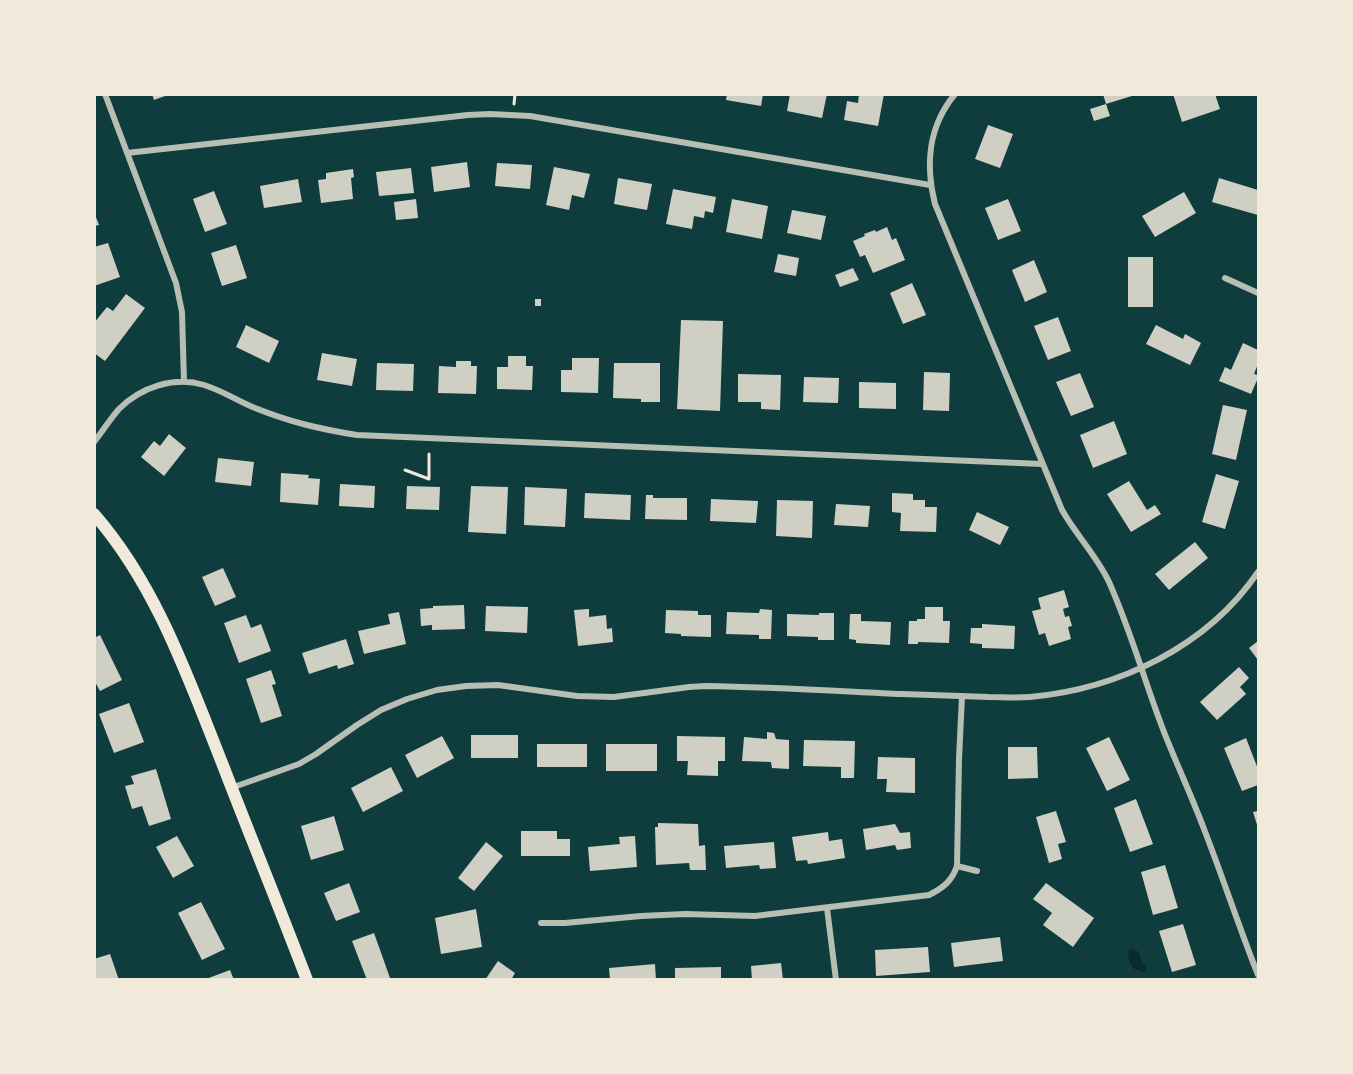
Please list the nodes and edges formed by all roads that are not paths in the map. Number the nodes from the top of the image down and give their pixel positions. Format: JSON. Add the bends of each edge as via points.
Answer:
{"nodes":[{"id":1,"x":105,"y":94,"type":"edge"},
{"id":2,"x":955,"y":94,"type":"edge"},
{"id":3,"x":127,"y":153,"type":"junction"},
{"id":4,"x":930,"y":185,"type":"junction"},
{"id":5,"x":1225,"y":278,"type":"dead end"},
{"id":6,"x":1258,"y":293,"type":"edge"},
{"id":7,"x":184,"y":382,"type":"junction"},
{"id":8,"x":94,"y":442,"type":"edge"},
{"id":9,"x":1042,"y":464,"type":"junction"},
{"id":10,"x":94,"y":514,"type":"edge"},
{"id":11,"x":1258,"y":572,"type":"edge"},
{"id":12,"x":1142,"y":668,"type":"junction"},
{"id":13,"x":962,"y":696,"type":"junction"},
{"id":14,"x":231,"y":788,"type":"junction"},
{"id":15,"x":957,"y":866,"type":"junction"},
{"id":16,"x":977,"y":871,"type":"dead end"},
{"id":17,"x":827,"y":908,"type":"junction"},
{"id":18,"x":541,"y":922,"type":"dead end"},
{"id":19,"x":1258,"y":975,"type":"edge"},
{"id":20,"x":306,"y":980,"type":"edge"},
{"id":21,"x":836,"y":980,"type":"edge"}],
"edges":[{"from":1,"to":3,"type":"street"},
{"from":2,"to":4,"type":"street","via":[[938,122],[931,144]]},
{"from":3,"to":4,"type":"street","via":[[490,114],[530,116]]},
{"from":3,"to":7,"type":"street","via":[[176,283],[182,312]]},
{"from":4,"to":9,"type":"street"},
{"from":5,"to":6,"type":"street"},
{"from":7,"to":8,"type":"street","via":[[166,383],[132,398]]},
{"from":7,"to":9,"type":"street","via":[[204,385],[288,421],[357,435]]},
{"from":9,"to":12,"type":"street","via":[[1071,526],[1108,580]]},
{"from":10,"to":14,"type":"main road","via":[[157,608]]},
{"from":11,"to":12,"type":"street","via":[[1228,608],[1202,631]]},
{"from":12,"to":13,"type":"street","via":[[1062,693]]},
{"from":12,"to":19,"type":"street"},
{"from":13,"to":14,"type":"street","via":[[706,686],[614,697],[498,685],[466,686],[436,690],[381,710],[298,764]]},
{"from":13,"to":15,"type":"street"},
{"from":14,"to":20,"type":"main road"},
{"from":15,"to":16,"type":"street"},
{"from":15,"to":17,"type":"street","via":[[950,881],[929,895]]},
{"from":17,"to":18,"type":"street","via":[[754,916],[685,914]]},
{"from":17,"to":21,"type":"street"}]}
